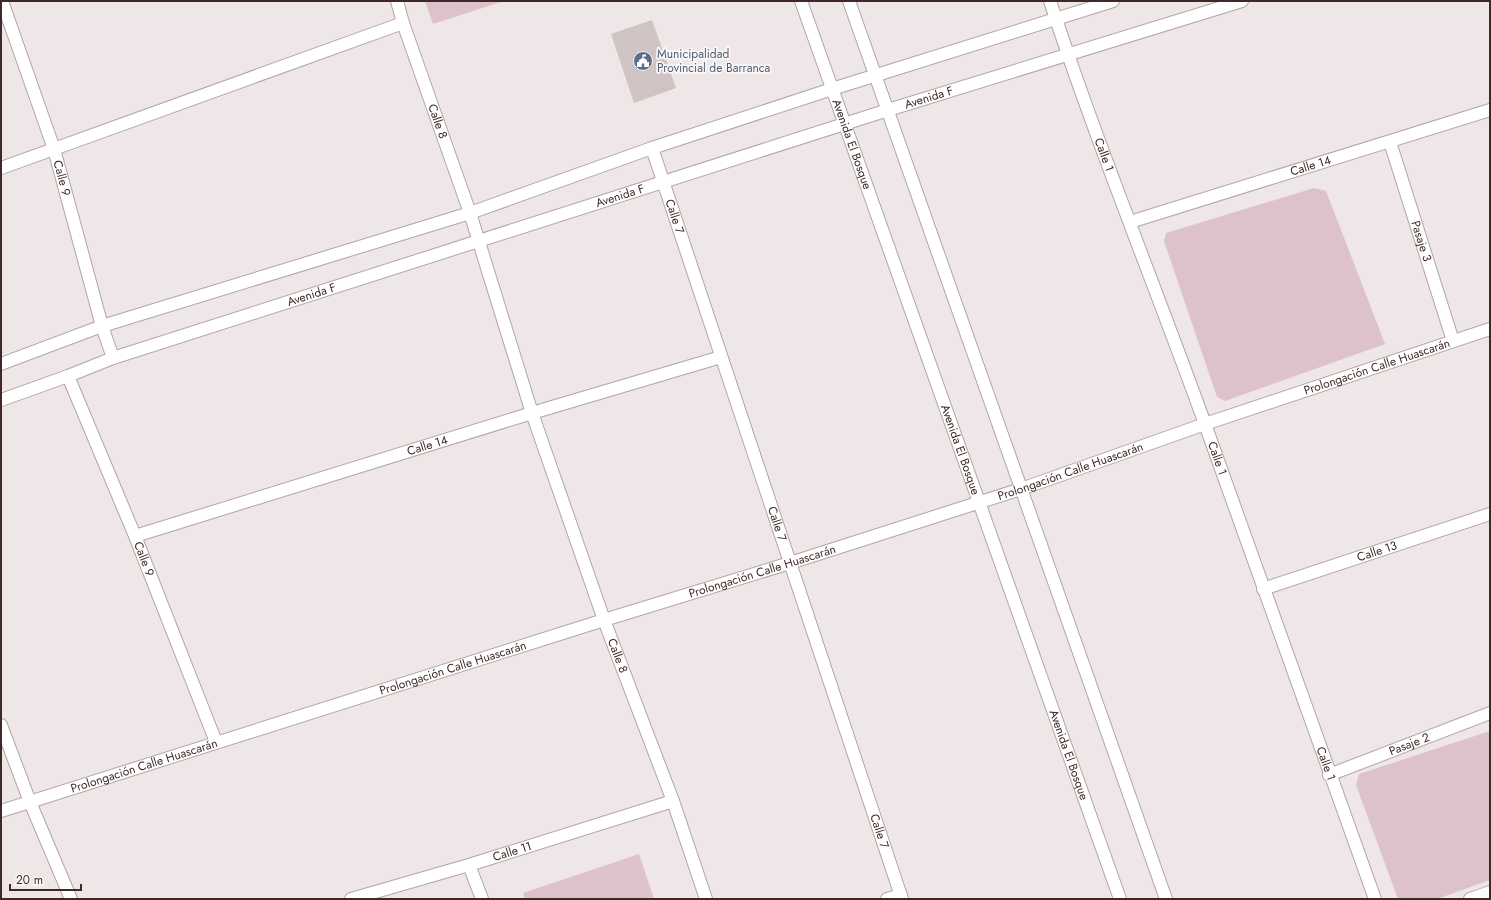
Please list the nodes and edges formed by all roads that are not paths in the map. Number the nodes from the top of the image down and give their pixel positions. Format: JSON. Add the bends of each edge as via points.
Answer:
{"nodes":[{"id":1,"x":2,"y":1,"type":"edge"},
{"id":2,"x":396,"y":1,"type":"edge"},
{"id":3,"x":801,"y":1,"type":"edge"},
{"id":4,"x":849,"y":1,"type":"edge"},
{"id":5,"x":1050,"y":1,"type":"edge"},
{"id":6,"x":1113,"y":1,"type":"edge"},
{"id":7,"x":1242,"y":1,"type":"edge"},
{"id":8,"x":1056,"y":18,"type":"junction"},
{"id":9,"x":403,"y":23,"type":"junction"},
{"id":10,"x":1068,"y":54,"type":"junction"},
{"id":11,"x":876,"y":76,"type":"junction"},
{"id":12,"x":832,"y":89,"type":"junction"},
{"id":13,"x":888,"y":110,"type":"junction"},
{"id":14,"x":1490,"y":110,"type":"edge"},
{"id":15,"x":844,"y":124,"type":"junction"},
{"id":16,"x":1390,"y":142,"type":"junction"},
{"id":17,"x":652,"y":148,"type":"junction"},
{"id":18,"x":54,"y":149,"type":"junction"},
{"id":19,"x":1,"y":168,"type":"edge"},
{"id":20,"x":663,"y":182,"type":"junction"},
{"id":21,"x":470,"y":213,"type":"junction"},
{"id":22,"x":1130,"y":222,"type":"junction"},
{"id":23,"x":479,"y":241,"type":"junction"},
{"id":24,"x":102,"y":326,"type":"junction"},
{"id":25,"x":1490,"y":328,"type":"edge"},
{"id":26,"x":1454,"y":341,"type":"junction"},
{"id":27,"x":721,"y":357,"type":"junction"},
{"id":28,"x":113,"y":358,"type":"junction"},
{"id":29,"x":1,"y":364,"type":"edge"},
{"id":30,"x":68,"y":376,"type":"junction"},
{"id":31,"x":1,"y":400,"type":"edge"},
{"id":32,"x":532,"y":412,"type":"junction"},
{"id":33,"x":1205,"y":424,"type":"junction"},
{"id":34,"x":1021,"y":489,"type":"junction"},
{"id":35,"x":979,"y":502,"type":"junction"},
{"id":36,"x":1490,"y":514,"type":"edge"},
{"id":37,"x":135,"y":536,"type":"junction"},
{"id":38,"x":790,"y":563,"type":"junction"},
{"id":39,"x":1263,"y":589,"type":"junction"},
{"id":40,"x":604,"y":620,"type":"junction"},
{"id":41,"x":1490,"y":713,"type":"edge"},
{"id":42,"x":1,"y":725,"type":"edge"},
{"id":43,"x":216,"y":742,"type":"junction"},
{"id":44,"x":1329,"y":775,"type":"junction"},
{"id":45,"x":673,"y":801,"type":"junction"},
{"id":46,"x":30,"y":802,"type":"junction"},
{"id":47,"x":1,"y":811,"type":"edge"},
{"id":48,"x":469,"y":865,"type":"junction"},
{"id":49,"x":1490,"y":892,"type":"edge"},
{"id":50,"x":902,"y":897,"type":"edge"},
{"id":51,"x":71,"y":899,"type":"edge"},
{"id":52,"x":351,"y":899,"type":"edge"},
{"id":53,"x":482,"y":899,"type":"edge"},
{"id":54,"x":706,"y":899,"type":"edge"},
{"id":55,"x":887,"y":899,"type":"edge"},
{"id":56,"x":1120,"y":899,"type":"edge"},
{"id":57,"x":1166,"y":899,"type":"edge"},
{"id":58,"x":1375,"y":899,"type":"edge"},
{"id":59,"x":1470,"y":899,"type":"edge"}],
"edges":[{"from":1,"to":18,"type":"street","name":"Calle 9"},
{"from":2,"to":9,"type":"street","name":"Calle 8"},
{"from":3,"to":12,"type":"street","name":"Avenida El Bosque"},
{"from":4,"to":11,"type":"street"},
{"from":5,"to":8,"type":"street","name":"Calle 1"},
{"from":6,"to":8,"type":"street"},
{"from":7,"to":10,"type":"street","name":"Avenida F"},
{"from":8,"to":10,"type":"street","name":"Calle 1"},
{"from":8,"to":11,"type":"street"},
{"from":9,"to":18,"type":"street"},
{"from":9,"to":21,"type":"street","name":"Calle 8"},
{"from":10,"to":13,"type":"street","name":"Avenida F"},
{"from":10,"to":22,"type":"street","name":"Calle 1"},
{"from":11,"to":12,"type":"street"},
{"from":11,"to":13,"type":"street"},
{"from":12,"to":15,"type":"street","name":"Avenida El Bosque"},
{"from":12,"to":17,"type":"street"},
{"from":13,"to":15,"type":"street","name":"Avenida F"},
{"from":13,"to":34,"type":"street"},
{"from":14,"to":16,"type":"street","name":"Calle 14"},
{"from":15,"to":20,"type":"street","name":"Avenida F"},
{"from":15,"to":35,"type":"street","name":"Avenida El Bosque"},
{"from":16,"to":22,"type":"street","name":"Calle 14"},
{"from":16,"to":26,"type":"street","name":"Pasaje 3"},
{"from":17,"to":20,"type":"street","name":"Calle 7"},
{"from":17,"to":21,"type":"street"},
{"from":18,"to":19,"type":"street"},
{"from":18,"to":24,"type":"street","name":"Calle 9"},
{"from":20,"to":23,"type":"street","name":"Avenida F"},
{"from":20,"to":27,"type":"street","name":"Calle 7"},
{"from":21,"to":23,"type":"street","name":"Calle 8"},
{"from":21,"to":24,"type":"street"},
{"from":22,"to":33,"type":"street","name":"Calle 1"},
{"from":23,"to":28,"type":"street","name":"Avenida F"},
{"from":23,"to":32,"type":"street","name":"Calle 8"},
{"from":24,"to":28,"type":"street","name":"Calle 9"},
{"from":24,"to":29,"type":"street"},
{"from":25,"to":26,"type":"street","name":"Prolongación Calle Huascarán"},
{"from":26,"to":33,"type":"street","name":"Prolongación Calle Huascarán"},
{"from":27,"to":32,"type":"street","name":"Calle 14"},
{"from":27,"to":38,"type":"street","name":"Calle 7"},
{"from":28,"to":30,"type":"street","name":"Avenida F"},
{"from":30,"to":31,"type":"street","name":"Avenida F"},
{"from":30,"to":37,"type":"street","name":"Calle 9"},
{"from":32,"to":37,"type":"street","name":"Calle 14"},
{"from":32,"to":40,"type":"street","name":"Calle 8"},
{"from":33,"to":34,"type":"street","name":"Prolongación Calle Huascarán"},
{"from":33,"to":39,"type":"street","name":"Calle 1"},
{"from":34,"to":35,"type":"street","name":"Prolongación Calle Huascarán"},
{"from":34,"to":57,"type":"street"},
{"from":35,"to":38,"type":"street","name":"Prolongación Calle Huascarán"},
{"from":35,"to":56,"type":"street","name":"Avenida El Bosque"},
{"from":36,"to":39,"type":"street","name":"Calle 13"},
{"from":37,"to":43,"type":"street","name":"Calle 9"},
{"from":38,"to":40,"type":"street","name":"Prolongación Calle Huascarán"},
{"from":38,"to":50,"type":"street","name":"Calle 7"},
{"from":39,"to":44,"type":"street","name":"Calle 1"},
{"from":40,"to":43,"type":"street","name":"Prolongación Calle Huascarán"},
{"from":40,"to":45,"type":"street","name":"Calle 8"},
{"from":41,"to":44,"type":"street","name":"Pasaje 2"},
{"from":42,"to":46,"type":"street"},
{"from":43,"to":46,"type":"street","name":"Prolongación Calle Huascarán"},
{"from":44,"to":58,"type":"street","name":"Calle 1"},
{"from":45,"to":48,"type":"street","name":"Calle 11"},
{"from":45,"to":54,"type":"street","name":"Calle 8"},
{"from":46,"to":47,"type":"street","name":"Prolongación Calle Huascarán"},
{"from":46,"to":51,"type":"street"},
{"from":48,"to":52,"type":"street","name":"Calle 11"},
{"from":48,"to":53,"type":"street"},
{"from":49,"to":59,"type":"street"},
{"from":50,"to":55,"type":"street"}]}
